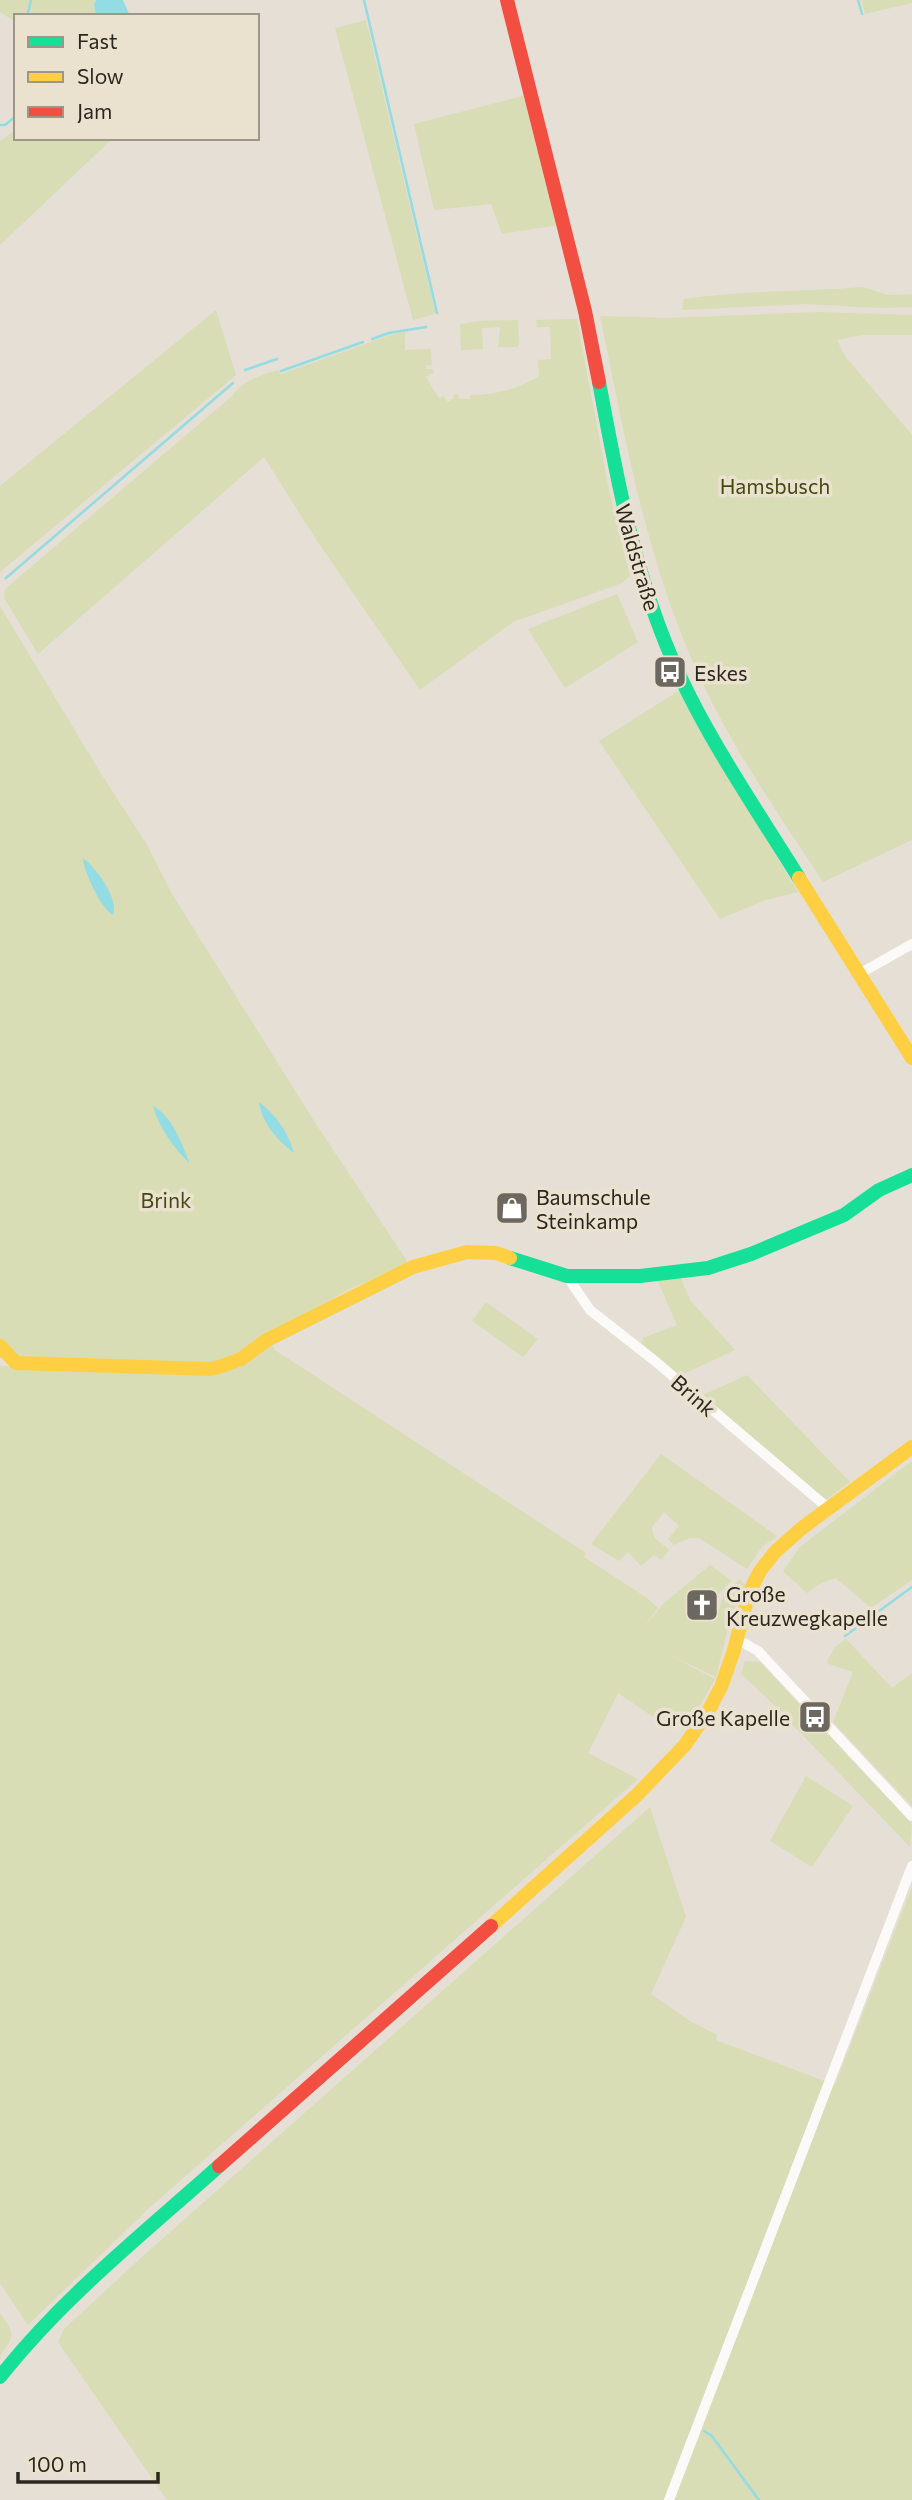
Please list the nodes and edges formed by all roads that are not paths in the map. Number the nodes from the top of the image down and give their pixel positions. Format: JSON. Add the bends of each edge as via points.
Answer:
{"nodes":[{"id":1,"x":508,"y":0,"type":"edge"},
{"id":2,"x":912,"y":944,"type":"edge"},
{"id":3,"x":859,"y":974,"type":"junction"},
{"id":4,"x":912,"y":1058,"type":"edge"},
{"id":5,"x":912,"y":1175,"type":"edge"},
{"id":6,"x":567,"y":1276,"type":"junction"},
{"id":7,"x":0,"y":1346,"type":"edge"},
{"id":8,"x":912,"y":1447,"type":"edge"},
{"id":9,"x":828,"y":1508,"type":"junction"},
{"id":10,"x":736,"y":1641,"type":"junction"},
{"id":11,"x":912,"y":1816,"type":"edge"},
{"id":12,"x":912,"y":1866,"type":"edge"},
{"id":13,"x":0,"y":2377,"type":"edge"},
{"id":14,"x":669,"y":2500,"type":"edge"}],
"edges":[{"from":1,"to":3,"type":"street","name":"Waldstraße","via":[[585,311],[625,519],[654,614],[718,749]]},
{"from":2,"to":3,"type":"street"},
{"from":3,"to":4,"type":"street","name":"Waldstraße"},
{"from":5,"to":6,"type":"street","via":[[879,1190],[844,1215],[723,1264],[640,1276]]},
{"from":6,"to":7,"type":"street","via":[[496,1253],[467,1252],[413,1266],[267,1340],[233,1365],[210,1369],[16,1363]]},
{"from":6,"to":9,"type":"street","name":"Brink","via":[[590,1310]]},
{"from":8,"to":9,"type":"street"},
{"from":9,"to":10,"type":"street","via":[[788,1539],[763,1566],[748,1594]]},
{"from":10,"to":11,"type":"street","via":[[758,1651]]},
{"from":10,"to":13,"type":"street","via":[[708,1715],[653,1781],[68,2301]]},
{"from":12,"to":14,"type":"street"}]}
